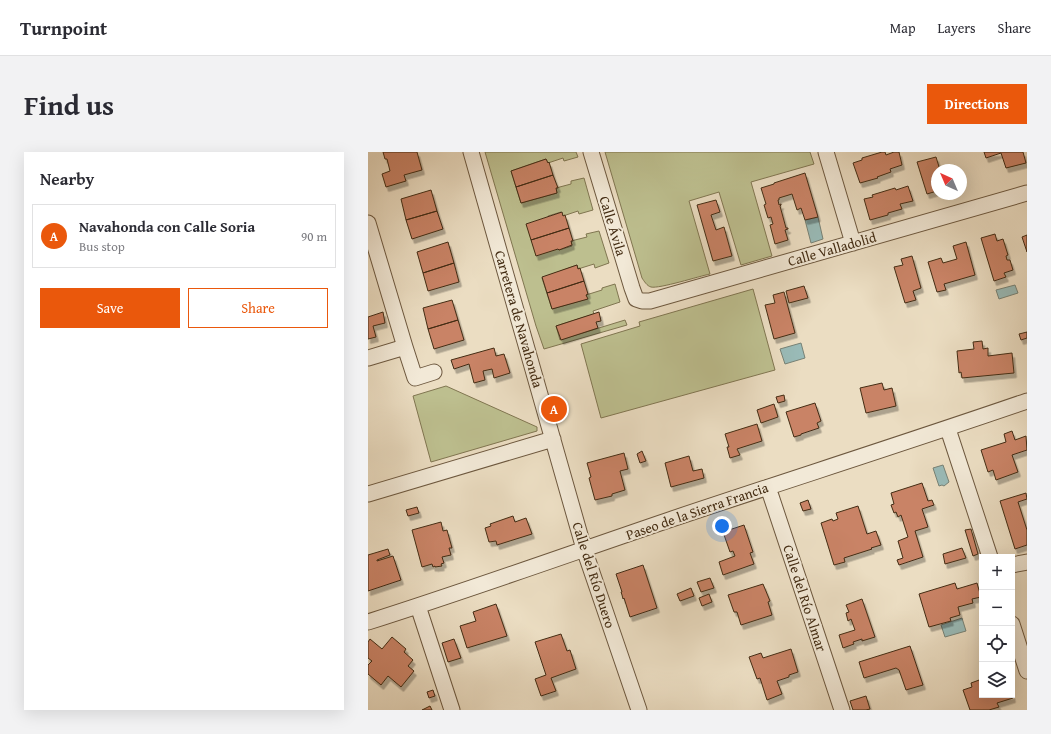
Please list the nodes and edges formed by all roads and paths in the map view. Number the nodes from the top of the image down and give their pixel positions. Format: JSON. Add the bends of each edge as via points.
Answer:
{"nodes":[{"id":1,"x":471,"y":152,"type":"edge"},
{"id":2,"x":591,"y":152,"type":"edge"},
{"id":3,"x":826,"y":152,"type":"edge"},
{"id":4,"x":1027,"y":193,"type":"edge"},
{"id":5,"x":368,"y":223,"type":"edge"},
{"id":6,"x":853,"y":243,"type":"junction"},
{"id":7,"x":636,"y":299,"type":"joint"},
{"id":8,"x":405,"y":347,"type":"junction"},
{"id":9,"x":368,"y":358,"type":"edge"},
{"id":10,"x":434,"y":372,"type":"dead end"},
{"id":11,"x":1027,"y":401,"type":"edge"},
{"id":12,"x":948,"y":428,"type":"junction"},
{"id":13,"x":553,"y":439,"type":"junction"},
{"id":14,"x":768,"y":487,"type":"junction"},
{"id":15,"x":368,"y":494,"type":"edge"},
{"id":16,"x":584,"y":549,"type":"junction"},
{"id":17,"x":989,"y":554,"type":"edge"},
{"id":18,"x":1027,"y":562,"type":"edge"},
{"id":19,"x":1015,"y":564,"type":"edge"},
{"id":20,"x":418,"y":606,"type":"junction"},
{"id":21,"x":368,"y":622,"type":"edge"},
{"id":22,"x":1013,"y":626,"type":"edge"},
{"id":23,"x":1027,"y":671,"type":"edge"},
{"id":24,"x":452,"y":710,"type":"edge"},
{"id":25,"x":639,"y":710,"type":"edge"},
{"id":26,"x":842,"y":710,"type":"edge"}],
"edges":[{"from":1,"to":13,"type":"street","name":"Carretera de Navahonda"},
{"from":2,"to":7,"type":"street","name":"Calle Ávila"},
{"from":3,"to":6,"type":"street"},
{"from":4,"to":6,"type":"street","name":"Calle Valladolid"},
{"from":5,"to":8,"type":"street"},
{"from":6,"to":7,"type":"street","name":"Calle Valladolid","via":[[650,301]]},
{"from":8,"to":9,"type":"street"},
{"from":8,"to":10,"type":"street","via":[[415,378]]},
{"from":11,"to":12,"type":"street","name":"Paseo de la Sierra Francia"},
{"from":12,"to":14,"type":"street","name":"Paseo de la Sierra Francia"},
{"from":12,"to":17,"type":"street"},
{"from":13,"to":15,"type":"street"},
{"from":13,"to":16,"type":"street","name":"Calle del Río Duero"},
{"from":14,"to":16,"type":"street","name":"Paseo de la Sierra Francia"},
{"from":14,"to":26,"type":"street","name":"Calle del Río Almar"},
{"from":16,"to":20,"type":"street","name":"Paseo de la Sierra Francia"},
{"from":16,"to":25,"type":"street","name":"Calle del Río Duero"},
{"from":18,"to":19,"type":"street"},
{"from":20,"to":21,"type":"street","name":"Paseo de la Sierra Francia"},
{"from":20,"to":24,"type":"street"},
{"from":22,"to":23,"type":"street"}]}
